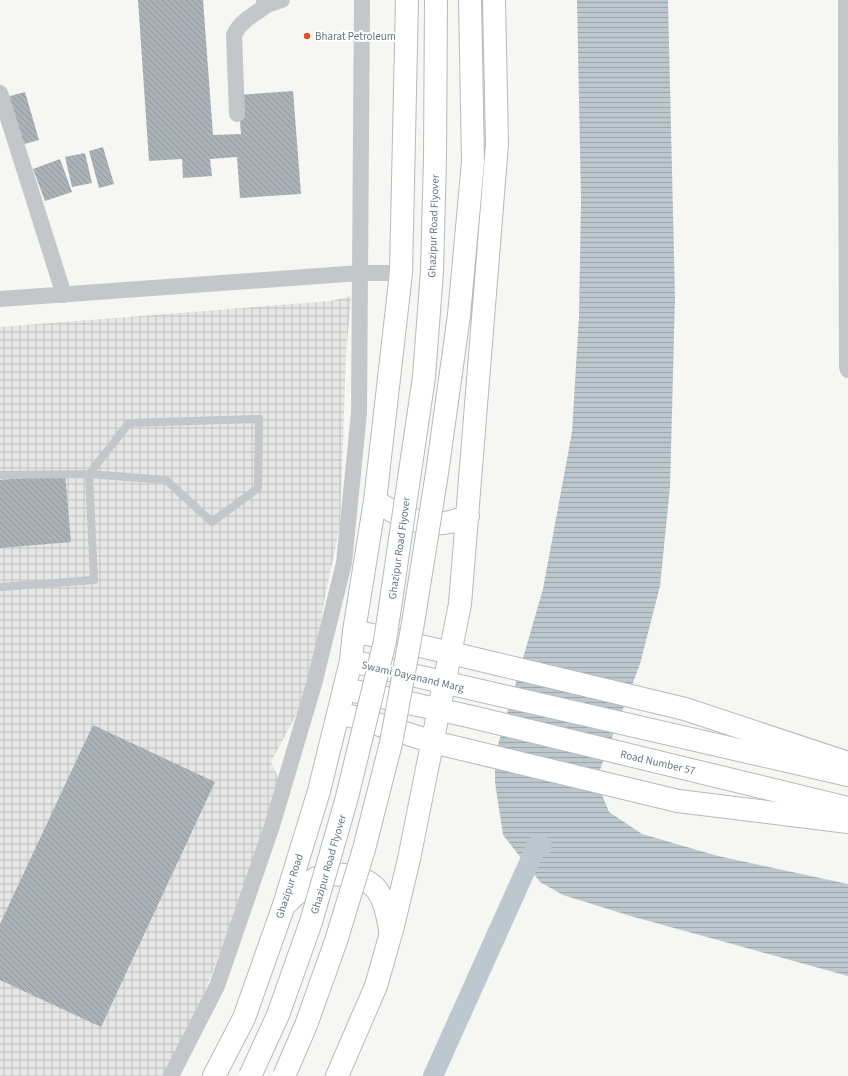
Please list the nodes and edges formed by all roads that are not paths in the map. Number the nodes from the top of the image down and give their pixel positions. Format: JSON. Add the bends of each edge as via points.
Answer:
{"nodes":[{"id":1,"x":362,"y":0,"type":"edge"},
{"id":2,"x":407,"y":0,"type":"edge"},
{"id":3,"x":436,"y":0,"type":"edge"},
{"id":4,"x":470,"y":0,"type":"edge"},
{"id":5,"x":494,"y":0,"type":"edge"},
{"id":6,"x":846,"y":0,"type":"edge"},
{"id":7,"x":271,"y":2,"type":"edge"},
{"id":8,"x":0,"y":93,"type":"edge"},
{"id":9,"x":847,"y":97,"type":"edge"},
{"id":10,"x":237,"y":114,"type":"dead end"},
{"id":11,"x":360,"y":273,"type":"junction"},
{"id":12,"x":401,"y":273,"type":"junction"},
{"id":13,"x":64,"y":295,"type":"junction"},
{"id":14,"x":0,"y":299,"type":"edge"},
{"id":15,"x":848,"y":370,"type":"edge"},
{"id":16,"x":89,"y":474,"type":"junction"},
{"id":17,"x":0,"y":475,"type":"edge"},
{"id":18,"x":375,"y":501,"type":"junction"},
{"id":19,"x":468,"y":516,"type":"junction"},
{"id":20,"x":0,"y":587,"type":"edge"},
{"id":21,"x":354,"y":631,"type":"junction"},
{"id":22,"x":451,"y":653,"type":"junction"},
{"id":23,"x":351,"y":662,"type":"junction"},
{"id":24,"x":445,"y":684,"type":"junction"},
{"id":25,"x":345,"y":689,"type":"junction"},
{"id":26,"x":439,"y":710,"type":"junction"},
{"id":27,"x":338,"y":714,"type":"junction"},
{"id":28,"x":433,"y":742,"type":"junction"},
{"id":29,"x":848,"y":763,"type":"edge"},
{"id":30,"x":848,"y":775,"type":"edge"},
{"id":31,"x":848,"y":808,"type":"edge"},
{"id":32,"x":848,"y":822,"type":"edge"},
{"id":33,"x":284,"y":905,"type":"junction"},
{"id":34,"x":391,"y":933,"type":"junction"},
{"id":35,"x":171,"y":1076,"type":"edge"},
{"id":36,"x":214,"y":1076,"type":"edge"},
{"id":37,"x":250,"y":1076,"type":"edge"},
{"id":38,"x":284,"y":1076,"type":"edge"},
{"id":39,"x":337,"y":1076,"type":"edge"}],
"edges":[{"from":1,"to":11,"type":"street"},
{"from":2,"to":12,"type":"main road","name":"Ghazipur Road"},
{"from":3,"to":37,"type":"main road","name":"Ghazipur Road Flyover","bridge":true,"via":[[432,271],[424,377],[385,642],[346,801],[311,922],[278,1015]]},
{"from":4,"to":38,"type":"main road","bridge":true,"via":[[473,162],[459,315],[413,623],[391,743],[364,849],[336,940],[306,1025]]},
{"from":5,"to":19,"type":"main road","via":[[496,144]]},
{"from":6,"to":9,"type":"street"},
{"from":7,"to":10,"type":"street","via":[[242,23],[234,35]]},
{"from":8,"to":13,"type":"street"},
{"from":9,"to":15,"type":"street"},
{"from":11,"to":12,"type":"street"},
{"from":11,"to":13,"type":"street"},
{"from":11,"to":35,"type":"street","via":[[360,413],[344,563],[314,684],[272,826],[217,986]]},
{"from":12,"to":18,"type":"main road","name":"Ghazipur Road"},
{"from":13,"to":14,"type":"street"},
{"from":16,"to":16,"type":"lane","via":[[166,480],[212,522],[258,488],[259,419],[129,423]]},
{"from":16,"to":17,"type":"lane"},
{"from":16,"to":20,"type":"lane","via":[[94,580]]},
{"from":18,"to":19,"type":"main road","via":[[411,520],[449,522]]},
{"from":18,"to":21,"type":"main road","name":"Ghazipur Road"},
{"from":19,"to":22,"type":"main road","via":[[460,604]]},
{"from":21,"to":22,"type":"main road"},
{"from":21,"to":23,"type":"main road","name":"Ghazipur Road"},
{"from":22,"to":24,"type":"main road"},
{"from":22,"to":29,"type":"main road","via":[[685,709]]},
{"from":23,"to":24,"type":"main road","name":"Swami Dayanand Marg"},
{"from":23,"to":25,"type":"main road","name":"Ghazipur Road"},
{"from":24,"to":26,"type":"main road"},
{"from":24,"to":30,"type":"main road","name":"Swami Dayanand Marg"},
{"from":25,"to":26,"type":"main road"},
{"from":25,"to":27,"type":"main road","name":"Ghazipur Road"},
{"from":26,"to":28,"type":"main road"},
{"from":26,"to":31,"type":"main road","name":"Road Number 57"},
{"from":27,"to":28,"type":"main road"},
{"from":27,"to":33,"type":"main road","name":"Ghazipur Road","via":[[320,791]]},
{"from":28,"to":32,"type":"main road","via":[[678,801]]},
{"from":28,"to":34,"type":"main road"},
{"from":33,"to":34,"type":"main road","via":[[316,878],[344,874],[366,881],[376,888],[385,907]]},
{"from":33,"to":36,"type":"main road","name":"Ghazipur Road","via":[[244,1018]]},
{"from":34,"to":39,"type":"main road","via":[[376,986]]}]}
